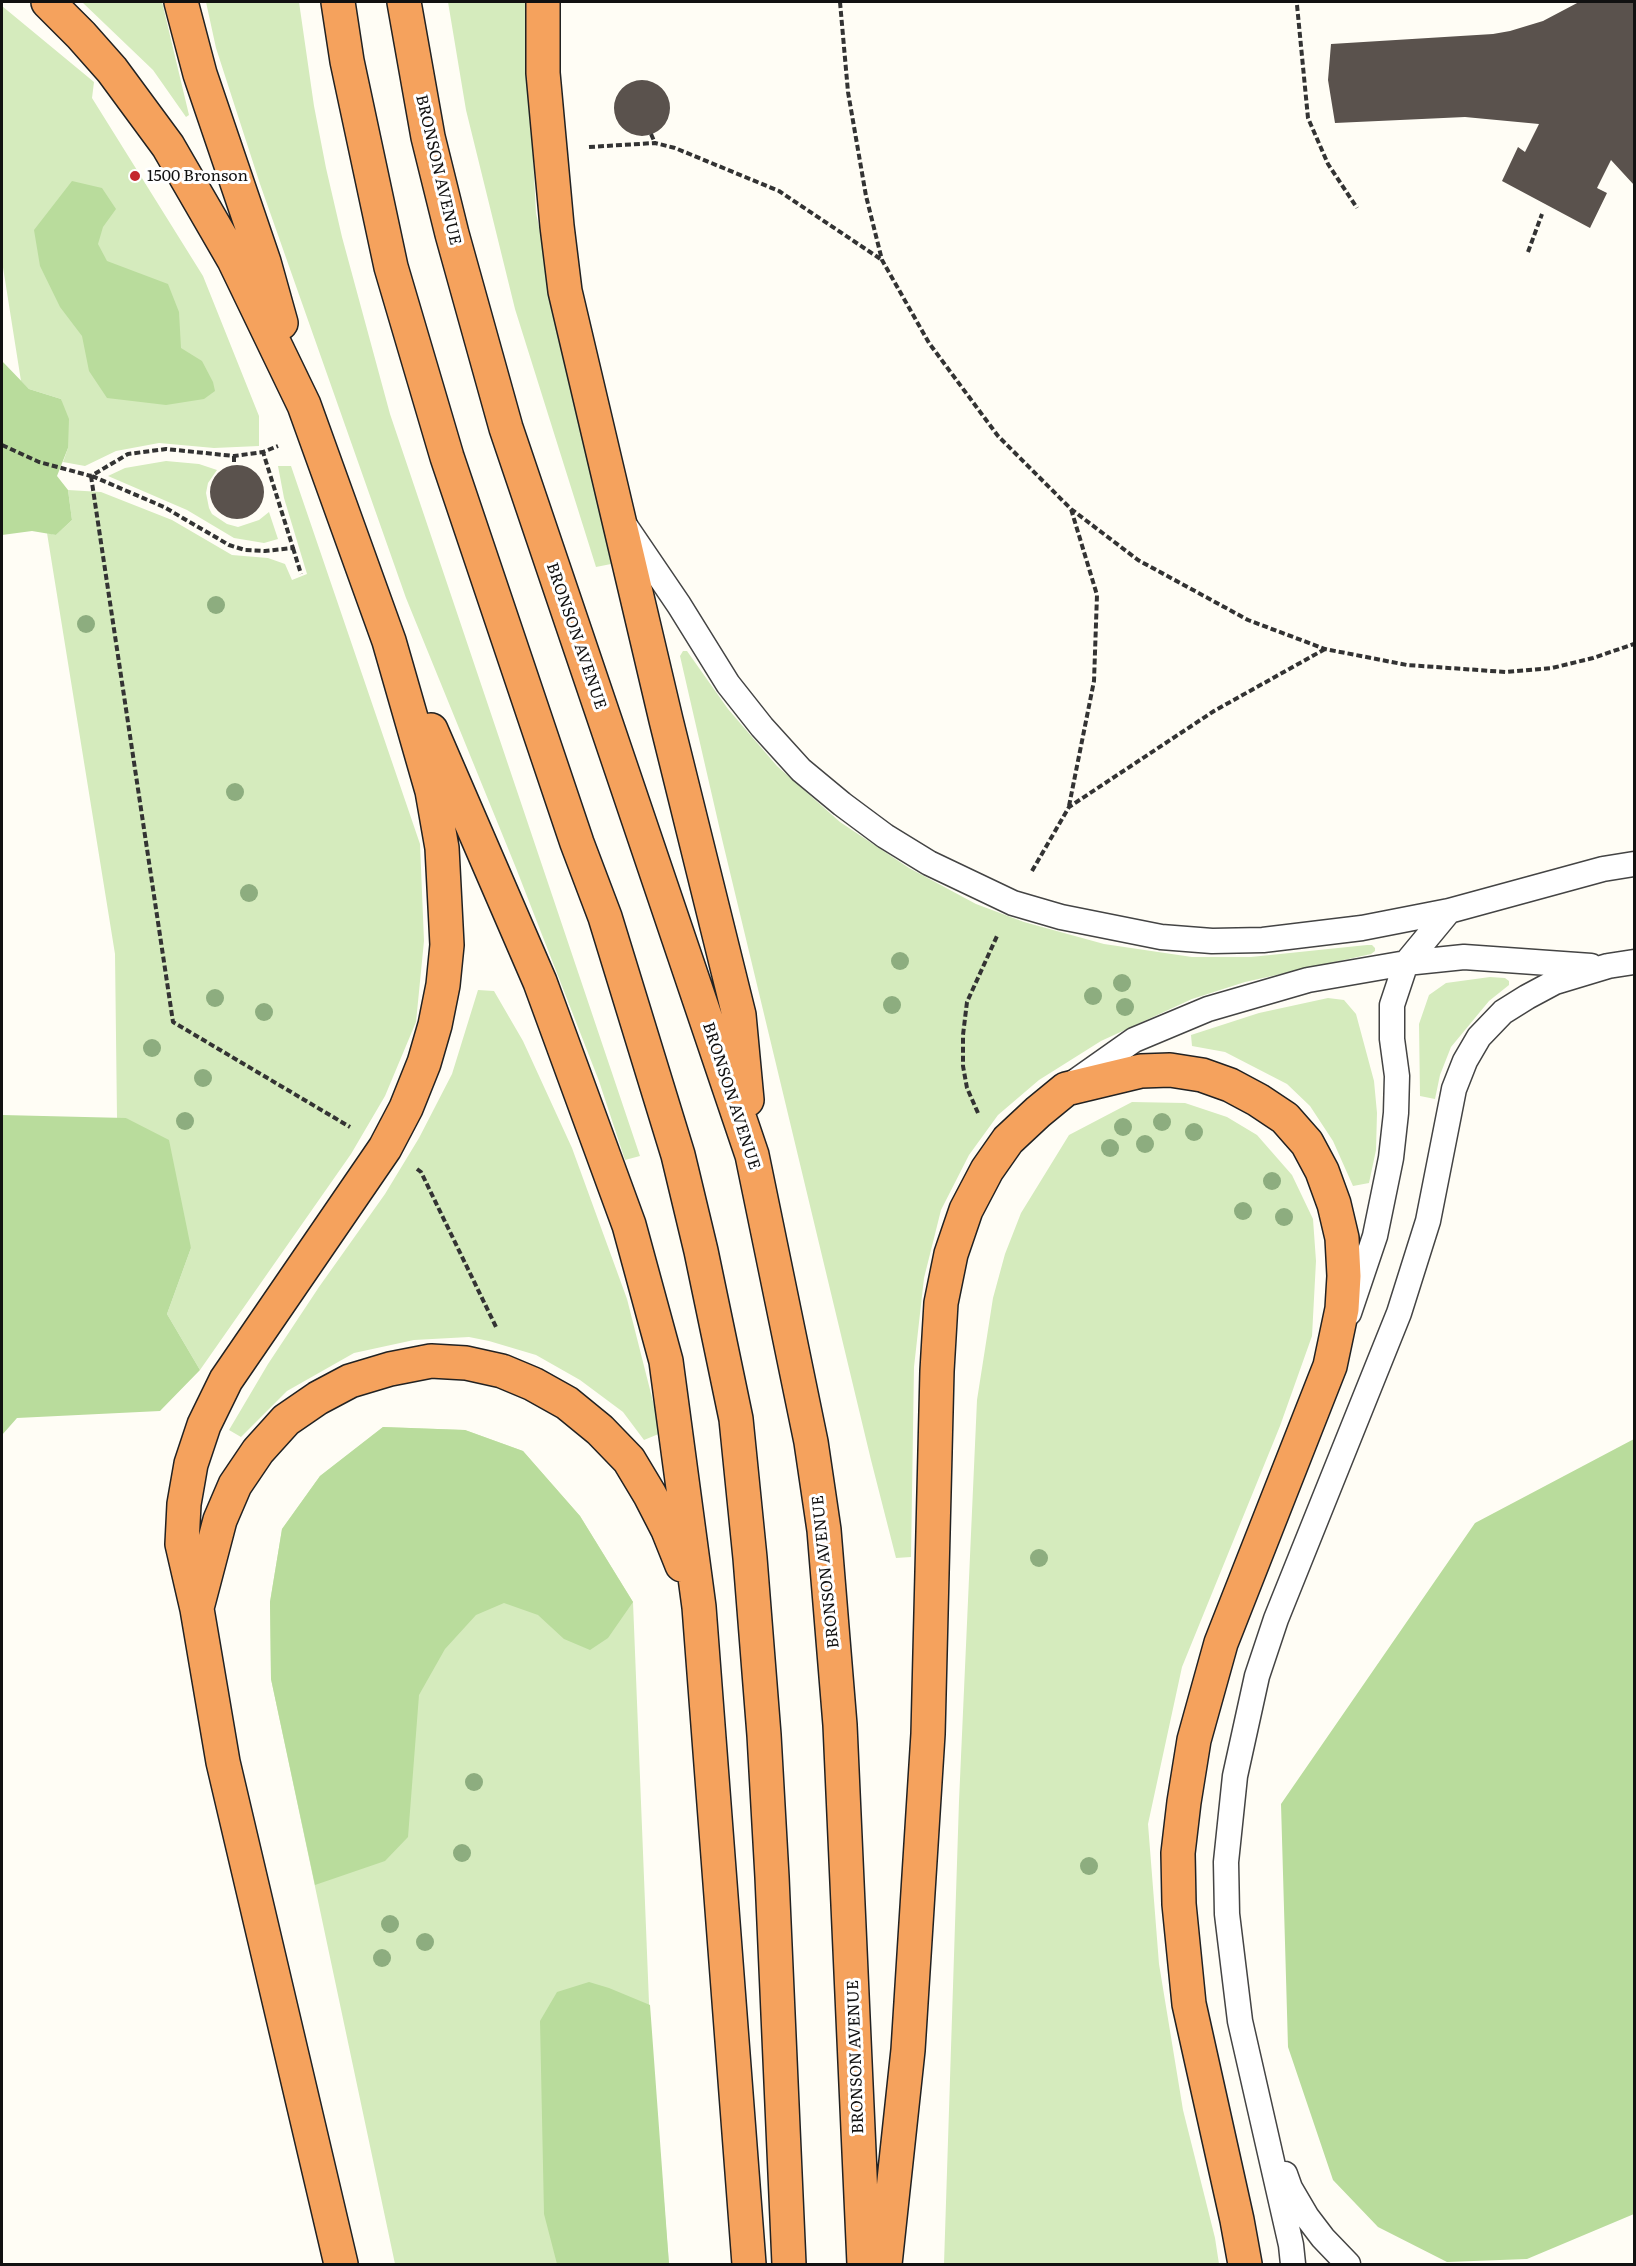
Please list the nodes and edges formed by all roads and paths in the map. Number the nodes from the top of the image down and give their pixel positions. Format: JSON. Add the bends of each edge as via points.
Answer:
{"nodes":[{"id":1,"x":48,"y":2,"type":"edge"},
{"id":2,"x":181,"y":2,"type":"edge"},
{"id":3,"x":338,"y":2,"type":"edge"},
{"id":4,"x":404,"y":2,"type":"edge"},
{"id":5,"x":543,"y":2,"type":"edge"},
{"id":6,"x":840,"y":2,"type":"edge"},
{"id":7,"x":1297,"y":5,"type":"dead end"},
{"id":8,"x":651,"y":135,"type":"dead end"},
{"id":9,"x":655,"y":143,"type":"junction"},
{"id":10,"x":550,"y":151,"type":"junction"},
{"id":11,"x":1357,"y":208,"type":"dead end"},
{"id":12,"x":1542,"y":214,"type":"dead end"},
{"id":13,"x":1528,"y":252,"type":"dead end"},
{"id":14,"x":882,"y":260,"type":"junction"},
{"id":15,"x":310,"y":419,"type":"junction"},
{"id":16,"x":2,"y":445,"type":"edge"},
{"id":17,"x":263,"y":452,"type":"junction"},
{"id":18,"x":234,"y":456,"type":"junction"},
{"id":19,"x":234,"y":465,"type":"dead end"},
{"id":20,"x":91,"y":476,"type":"junction"},
{"id":21,"x":1071,"y":508,"type":"junction"},
{"id":22,"x":619,"y":517,"type":"junction"},
{"id":23,"x":293,"y":548,"type":"junction"},
{"id":24,"x":301,"y":574,"type":"dead end"},
{"id":25,"x":389,"y":641,"type":"junction"},
{"id":26,"x":1635,"y":644,"type":"edge"},
{"id":27,"x":1325,"y":649,"type":"junction"},
{"id":28,"x":1069,"y":807,"type":"junction"},
{"id":29,"x":1635,"y":864,"type":"edge"},
{"id":30,"x":1013,"y":903,"type":"junction"},
{"id":31,"x":1449,"y":911,"type":"junction"},
{"id":32,"x":1635,"y":962,"type":"edge"},
{"id":33,"x":1406,"y":963,"type":"junction"},
{"id":34,"x":1608,"y":966,"type":"junction"},
{"id":35,"x":1066,"y":1089,"type":"junction"},
{"id":36,"x":1008,"y":1140,"type":"junction"},
{"id":37,"x":385,"y":1148,"type":"junction"},
{"id":38,"x":752,"y":1155,"type":"junction"},
{"id":39,"x":501,"y":1337,"type":"dead end"},
{"id":40,"x":1330,"y":1366,"type":"junction"},
{"id":41,"x":699,"y":1607,"type":"junction"},
{"id":42,"x":197,"y":1609,"type":"junction"},
{"id":43,"x":1250,"y":2064,"type":"junction"},
{"id":44,"x":341,"y":2265,"type":"edge"},
{"id":45,"x":748,"y":2265,"type":"edge"},
{"id":46,"x":789,"y":2265,"type":"edge"},
{"id":47,"x":864,"y":2265,"type":"edge"},
{"id":48,"x":885,"y":2265,"type":"edge"},
{"id":49,"x":1245,"y":2265,"type":"edge"},
{"id":50,"x":1293,"y":2265,"type":"edge"},
{"id":51,"x":1348,"y":2265,"type":"edge"}],
"edges":[{"from":1,"to":15,"type":"highway","via":[[125,87],[168,146],[234,260]]},
{"from":2,"to":15,"type":"highway","via":[[200,74],[264,262]]},
{"from":3,"to":46,"type":"highway","via":[[394,278],[447,458],[605,917],[678,1155],[736,1419],[764,1735]]},
{"from":4,"to":38,"type":"highway","name":"BRONSON AVENUE","via":[[428,137],[506,428]]},
{"from":5,"to":10,"type":"highway","via":[[543,73]]},
{"from":6,"to":14,"type":"path","via":[[848,92]]},
{"from":7,"to":11,"type":"path","via":[[1308,118],[1328,164]]},
{"from":8,"to":9,"type":"path"},
{"from":9,"to":10,"type":"path"},
{"from":9,"to":14,"type":"path","via":[[779,191]]},
{"from":10,"to":22,"type":"highway","via":[[565,291]]},
{"from":12,"to":13,"type":"path"},
{"from":14,"to":21,"type":"path","via":[[928,343],[998,436]]},
{"from":15,"to":17,"type":"path"},
{"from":15,"to":25,"type":"highway"},
{"from":16,"to":20,"type":"path","via":[[39,462]]},
{"from":17,"to":18,"type":"path"},
{"from":17,"to":23,"type":"path"},
{"from":18,"to":19,"type":"path"},
{"from":18,"to":20,"type":"path","via":[[166,449],[128,454]]},
{"from":20,"to":23,"type":"path","via":[[164,507],[229,545],[265,551]]},
{"from":20,"to":37,"type":"path","via":[[173,1022]]},
{"from":21,"to":27,"type":"path","via":[[1138,560],[1248,620]]},
{"from":21,"to":28,"type":"path","via":[[1097,595],[1094,681]]},
{"from":22,"to":30,"type":"lane","via":[[728,684],[801,770],[885,836],[929,863]]},
{"from":22,"to":38,"type":"highway","via":[[739,1015]]},
{"from":23,"to":24,"type":"path"},
{"from":25,"to":37,"type":"highway","via":[[432,791],[442,848],[447,945],[443,985],[424,1064]]},
{"from":25,"to":41,"type":"highway","via":[[449,768],[540,982],[629,1225],[666,1361]]},
{"from":26,"to":27,"type":"path","via":[[1552,668],[1506,672],[1407,665]]},
{"from":27,"to":28,"type":"path","via":[[1214,711]]},
{"from":28,"to":30,"type":"path"},
{"from":29,"to":31,"type":"lane"},
{"from":30,"to":31,"type":"lane","via":[[1108,928],[1212,941],[1263,940],[1362,928]]},
{"from":30,"to":36,"type":"path","via":[[967,1002],[963,1035],[963,1066],[976,1111]]},
{"from":31,"to":33,"type":"lane"},
{"from":32,"to":34,"type":"lane"},
{"from":33,"to":34,"type":"lane","via":[[1464,957]]},
{"from":33,"to":35,"type":"lane","via":[[1308,980],[1208,1009],[1134,1041]]},
{"from":33,"to":40,"type":"lane","via":[[1392,1005],[1397,1076],[1388,1170],[1375,1236]]},
{"from":34,"to":43,"type":"lane","via":[[1555,982],[1503,1012],[1479,1037],[1466,1061],[1454,1089],[1428,1221],[1399,1313],[1276,1619],[1257,1676],[1235,1776],[1226,1862],[1232,1971]]},
{"from":35,"to":36,"type":"highway"},
{"from":35,"to":40,"type":"highway","via":[[1141,1071],[1202,1075],[1230,1085],[1285,1119],[1307,1143],[1322,1171],[1342,1238],[1342,1309]]},
{"from":36,"to":48,"type":"highway","via":[[966,1210],[951,1254],[941,1303],[927,1746],[908,2050]]},
{"from":37,"to":39,"type":"path","via":[[421,1172]]},
{"from":37,"to":42,"type":"highway","via":[[226,1380],[204,1425],[191,1464],[182,1544]]},
{"from":38,"to":47,"type":"highway","name":"BRONSON AVENUE","via":[[811,1442],[824,1530],[842,1749]]},
{"from":40,"to":49,"type":"highway","via":[[1221,1643],[1194,1740],[1179,1843],[1179,1904],[1189,2004]]},
{"from":41,"to":42,"type":"highway","via":[[650,1495],[629,1460],[600,1430],[567,1403],[502,1371],[431,1361],[350,1381],[286,1420],[235,1485],[220,1520]]},
{"from":41,"to":45,"type":"highway"},
{"from":42,"to":44,"type":"highway","via":[[223,1762]]},
{"from":43,"to":50,"type":"lane"},
{"from":43,"to":51,"type":"lane","via":[[1290,2188],[1323,2238]]}]}
